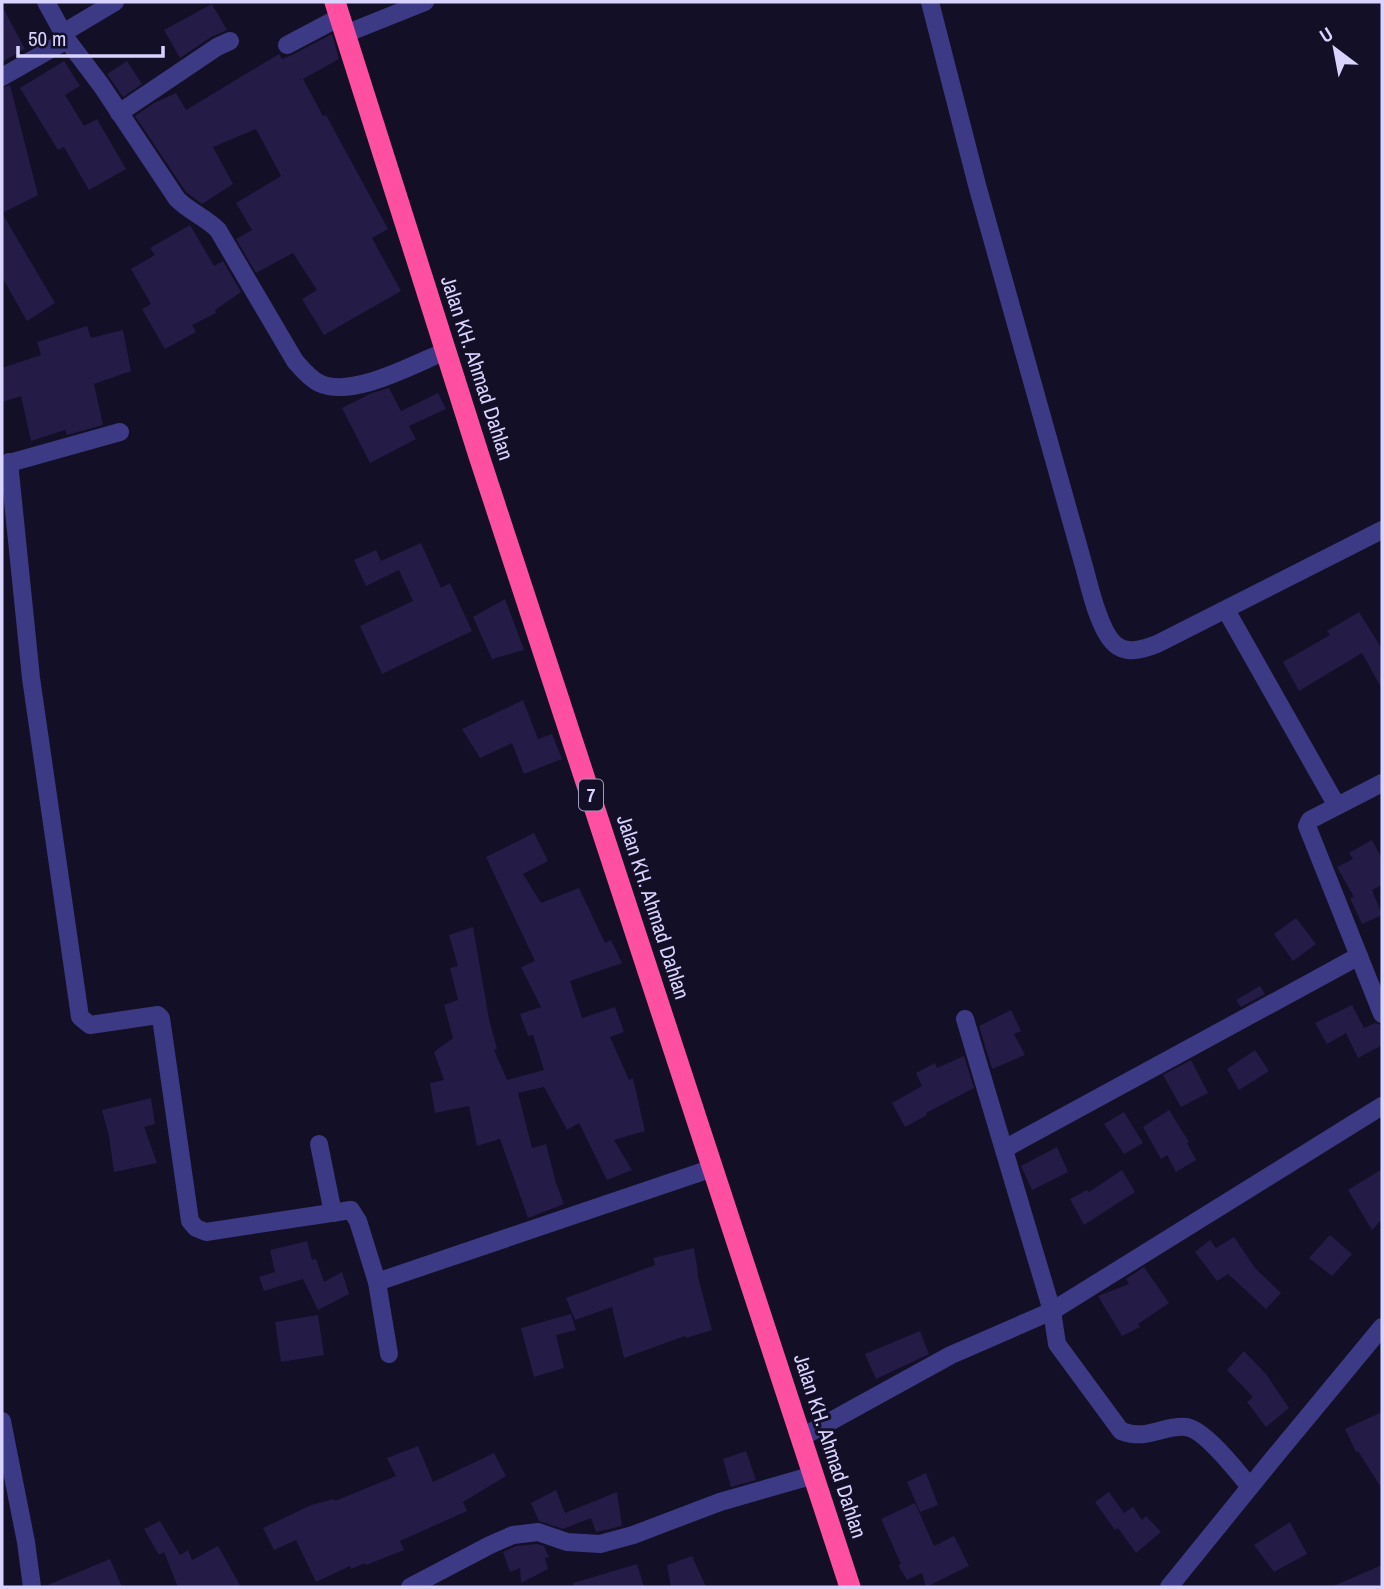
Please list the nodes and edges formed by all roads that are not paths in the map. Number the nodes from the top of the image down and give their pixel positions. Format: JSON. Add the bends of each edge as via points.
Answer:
{"nodes":[{"id":1,"x":46,"y":2,"type":"edge"},
{"id":2,"x":115,"y":2,"type":"edge"},
{"id":3,"x":425,"y":2,"type":"edge"},
{"id":4,"x":930,"y":2,"type":"edge"},
{"id":5,"x":340,"y":17,"type":"edge"},
{"id":6,"x":65,"y":37,"type":"junction"},
{"id":7,"x":230,"y":41,"type":"dead end"},
{"id":8,"x":287,"y":45,"type":"dead end"},
{"id":9,"x":2,"y":77,"type":"edge"},
{"id":10,"x":119,"y":113,"type":"junction"},
{"id":11,"x":446,"y":351,"type":"junction"},
{"id":12,"x":120,"y":432,"type":"dead end"},
{"id":13,"x":5,"y":464,"type":"edge"},
{"id":14,"x":1382,"y":530,"type":"edge"},
{"id":15,"x":1226,"y":610,"type":"junction"},
{"id":16,"x":1382,"y":783,"type":"edge"},
{"id":17,"x":1336,"y":806,"type":"junction"},
{"id":18,"x":1359,"y":956,"type":"junction"},
{"id":19,"x":1382,"y":1014,"type":"edge"},
{"id":20,"x":965,"y":1019,"type":"dead end"},
{"id":21,"x":1382,"y":1106,"type":"edge"},
{"id":22,"x":319,"y":1144,"type":"dead end"},
{"id":23,"x":1004,"y":1149,"type":"junction"},
{"id":24,"x":713,"y":1168,"type":"junction"},
{"id":25,"x":332,"y":1213,"type":"junction"},
{"id":26,"x":377,"y":1282,"type":"junction"},
{"id":27,"x":1052,"y":1311,"type":"junction"},
{"id":28,"x":1382,"y":1327,"type":"edge"},
{"id":29,"x":389,"y":1354,"type":"dead end"},
{"id":30,"x":2,"y":1421,"type":"edge"},
{"id":31,"x":802,"y":1437,"type":"junction"},
{"id":32,"x":4,"y":1441,"type":"edge"},
{"id":33,"x":814,"y":1475,"type":"junction"},
{"id":34,"x":1250,"y":1487,"type":"junction"},
{"id":35,"x":1173,"y":1586,"type":"edge"},
{"id":36,"x":32,"y":1587,"type":"edge"},
{"id":37,"x":410,"y":1587,"type":"edge"},
{"id":38,"x":850,"y":1587,"type":"edge"}],
"edges":[{"from":1,"to":6,"type":"street"},
{"from":2,"to":6,"type":"street"},
{"from":3,"to":5,"type":"street"},
{"from":4,"to":15,"type":"street","via":[[1085,570],[1108,634],[1118,647],[1141,649]]},
{"from":5,"to":8,"type":"street"},
{"from":5,"to":11,"type":"highway","name":"Jalan KH. Ahmad Dahlan","number":"7"},
{"from":6,"to":9,"type":"street"},
{"from":6,"to":10,"type":"street"},
{"from":7,"to":10,"type":"street"},
{"from":10,"to":11,"type":"street","via":[[177,199],[218,230],[309,377],[338,388],[368,383]]},
{"from":11,"to":24,"type":"highway","name":"Jalan KH. Ahmad Dahlan","number":"7"},
{"from":12,"to":13,"type":"street"},
{"from":13,"to":25,"type":"street","via":[[80,1017],[90,1025],[160,1018],[190,1221],[196,1228],[206,1232]]},
{"from":14,"to":15,"type":"street"},
{"from":15,"to":17,"type":"street"},
{"from":16,"to":17,"type":"street"},
{"from":17,"to":18,"type":"street","via":[[1307,826]]},
{"from":18,"to":19,"type":"street"},
{"from":18,"to":23,"type":"street"},
{"from":20,"to":23,"type":"street"},
{"from":21,"to":27,"type":"street"},
{"from":22,"to":25,"type":"street"},
{"from":23,"to":27,"type":"street"},
{"from":24,"to":26,"type":"street"},
{"from":24,"to":31,"type":"highway","name":"Jalan KH. Ahmad Dahlan","number":"7"},
{"from":25,"to":26,"type":"street","via":[[351,1210],[356,1216]]},
{"from":26,"to":29,"type":"street"},
{"from":27,"to":31,"type":"street","via":[[951,1355]]},
{"from":27,"to":34,"type":"street","via":[[1057,1344],[1121,1431],[1134,1436],[1187,1427],[1199,1433]]},
{"from":28,"to":34,"type":"street"},
{"from":30,"to":32,"type":"street"},
{"from":31,"to":33,"type":"highway","name":"Jalan KH. Ahmad Dahlan","number":"7"},
{"from":32,"to":36,"type":"street"},
{"from":33,"to":37,"type":"street","via":[[600,1544],[567,1542],[538,1532],[513,1535]]},
{"from":33,"to":38,"type":"highway","name":"Jalan KH. Ahmad Dahlan","number":"7"},
{"from":34,"to":35,"type":"street"}]}
